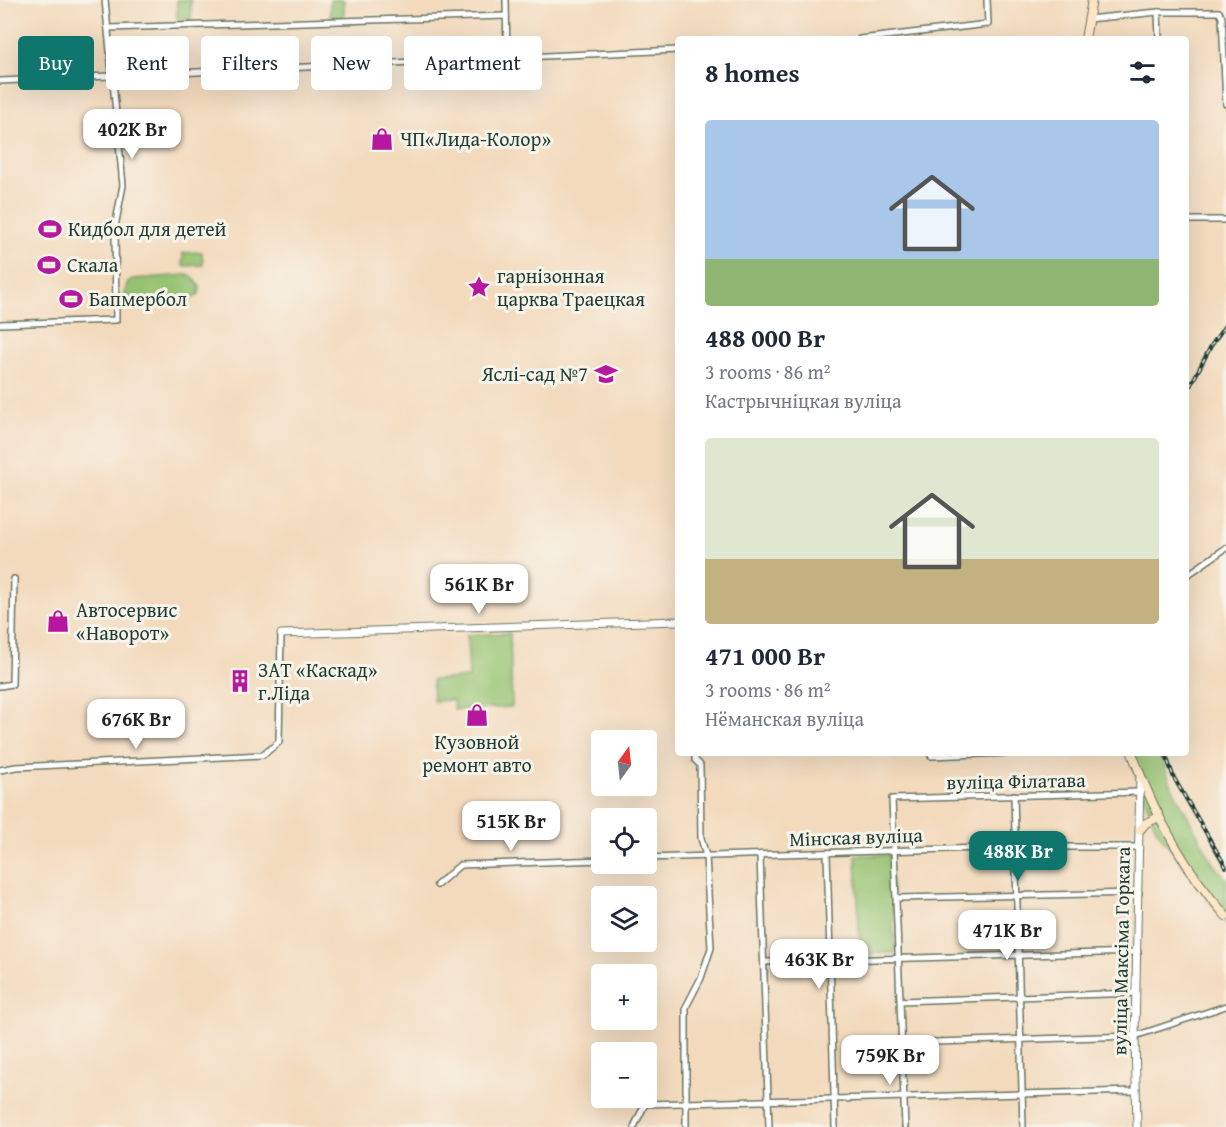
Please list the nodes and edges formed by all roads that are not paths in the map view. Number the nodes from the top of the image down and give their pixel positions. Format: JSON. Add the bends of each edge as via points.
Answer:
{"nodes":[{"id":1,"x":105,"y":0,"type":"edge"},
{"id":2,"x":506,"y":0,"type":"edge"},
{"id":3,"x":987,"y":0,"type":"edge"},
{"id":4,"x":1092,"y":0,"type":"edge"},
{"id":5,"x":1158,"y":12,"type":"junction"},
{"id":6,"x":506,"y":16,"type":"junction"},
{"id":7,"x":1088,"y":19,"type":"junction"},
{"id":8,"x":108,"y":28,"type":"junction"},
{"id":9,"x":109,"y":36,"type":"edge"},
{"id":10,"x":506,"y":36,"type":"edge"},
{"id":11,"x":886,"y":36,"type":"edge"},
{"id":12,"x":1085,"y":36,"type":"edge"},
{"id":13,"x":1159,"y":36,"type":"edge"},
{"id":14,"x":675,"y":50,"type":"edge"},
{"id":15,"x":542,"y":55,"type":"edge"},
{"id":16,"x":404,"y":61,"type":"edge"},
{"id":17,"x":189,"y":73,"type":"edge"},
{"id":18,"x":106,"y":77,"type":"edge"},
{"id":19,"x":0,"y":81,"type":"edge"},
{"id":20,"x":113,"y":90,"type":"edge"},
{"id":21,"x":1226,"y":104,"type":"edge"},
{"id":22,"x":1189,"y":220,"type":"edge"},
{"id":23,"x":1226,"y":220,"type":"edge"},
{"id":24,"x":0,"y":324,"type":"edge"},
{"id":25,"x":1226,"y":548,"type":"edge"},
{"id":26,"x":1189,"y":574,"type":"edge"},
{"id":27,"x":14,"y":579,"type":"dead end"},
{"id":28,"x":675,"y":621,"type":"edge"},
{"id":29,"x":281,"y":634,"type":"joint"},
{"id":30,"x":0,"y":686,"type":"edge"},
{"id":31,"x":695,"y":756,"type":"edge"},
{"id":32,"x":1133,"y":756,"type":"edge"},
{"id":33,"x":0,"y":770,"type":"edge"},
{"id":34,"x":1140,"y":775,"type":"junction"},
{"id":35,"x":1140,"y":792,"type":"junction"},
{"id":36,"x":1014,"y":795,"type":"junction"},
{"id":37,"x":1159,"y":817,"type":"junction"},
{"id":38,"x":1140,"y":830,"type":"junction"},
{"id":39,"x":1017,"y":847,"type":"junction"},
{"id":40,"x":1139,"y":847,"type":"junction"},
{"id":41,"x":895,"y":851,"type":"junction"},
{"id":42,"x":826,"y":853,"type":"junction"},
{"id":43,"x":760,"y":855,"type":"junction"},
{"id":44,"x":706,"y":856,"type":"junction"},
{"id":45,"x":657,"y":858,"type":"edge"},
{"id":46,"x":591,"y":860,"type":"edge"},
{"id":47,"x":437,"y":885,"type":"dead end"},
{"id":48,"x":1139,"y":893,"type":"junction"},
{"id":49,"x":1017,"y":894,"type":"junction"},
{"id":50,"x":898,"y":898,"type":"junction"},
{"id":51,"x":1226,"y":916,"type":"edge"},
{"id":52,"x":1138,"y":952,"type":"junction"},
{"id":53,"x":1018,"y":954,"type":"junction"},
{"id":54,"x":898,"y":957,"type":"junction"},
{"id":55,"x":829,"y":960,"type":"junction"},
{"id":56,"x":765,"y":962,"type":"junction"},
{"id":57,"x":1136,"y":993,"type":"junction"},
{"id":58,"x":1019,"y":997,"type":"junction"},
{"id":59,"x":900,"y":1001,"type":"junction"},
{"id":60,"x":1226,"y":1006,"type":"edge"},
{"id":61,"x":1135,"y":1036,"type":"junction"},
{"id":62,"x":1020,"y":1039,"type":"junction"},
{"id":63,"x":902,"y":1043,"type":"junction"},
{"id":64,"x":1136,"y":1091,"type":"junction"},
{"id":65,"x":1023,"y":1094,"type":"junction"},
{"id":66,"x":904,"y":1097,"type":"junction"},
{"id":67,"x":834,"y":1100,"type":"junction"},
{"id":68,"x":769,"y":1103,"type":"junction"},
{"id":69,"x":686,"y":1104,"type":"junction"},
{"id":70,"x":634,"y":1127,"type":"edge"},
{"id":71,"x":686,"y":1127,"type":"edge"},
{"id":72,"x":769,"y":1127,"type":"edge"},
{"id":73,"x":835,"y":1127,"type":"edge"},
{"id":74,"x":905,"y":1127,"type":"edge"},
{"id":75,"x":1023,"y":1127,"type":"edge"},
{"id":76,"x":1137,"y":1127,"type":"edge"}],
"edges":[{"from":1,"to":8,"type":"street"},
{"from":2,"to":6,"type":"street"},
{"from":3,"to":11,"type":"street","via":[[988,24]]},
{"from":4,"to":7,"type":"main road"},
{"from":5,"to":7,"type":"street"},
{"from":5,"to":13,"type":"street"},
{"from":5,"to":21,"type":"street","via":[[1219,12]]},
{"from":6,"to":8,"type":"street"},
{"from":6,"to":10,"type":"street"},
{"from":7,"to":12,"type":"main road"},
{"from":8,"to":9,"type":"street"},
{"from":14,"to":15,"type":"street"},
{"from":16,"to":17,"type":"street"},
{"from":18,"to":19,"type":"street"},
{"from":20,"to":24,"type":"street","via":[[123,185],[115,227],[116,320]]},
{"from":22,"to":23,"type":"street"},
{"from":25,"to":26,"type":"street"},
{"from":27,"to":30,"type":"street","via":[[12,684]]},
{"from":28,"to":29,"type":"street"},
{"from":29,"to":33,"type":"street","via":[[279,742],[263,755]]},
{"from":31,"to":44,"type":"street","via":[[700,765],[701,838]]},
{"from":32,"to":34,"type":"main road"},
{"from":34,"to":35,"type":"street","name":"вуліца Максіма Горкага"},
{"from":34,"to":37,"type":"main road"},
{"from":35,"to":36,"type":"street","name":"вуліца Філатава"},
{"from":35,"to":38,"type":"street","name":"вуліца Максіма Горкага"},
{"from":36,"to":39,"type":"street"},
{"from":36,"to":41,"type":"street","name":"вуліца Філатава","via":[[892,799]]},
{"from":37,"to":38,"type":"main road"},
{"from":37,"to":51,"type":"main road","via":[[1178,853]]},
{"from":38,"to":40,"type":"street","name":"вуліца Максіма Горкага"},
{"from":39,"to":40,"type":"street","name":"Мінская вуліца"},
{"from":39,"to":41,"type":"street","name":"Мінская вуліца"},
{"from":39,"to":49,"type":"street"},
{"from":40,"to":48,"type":"street","name":"вуліца Максіма Горкага"},
{"from":41,"to":42,"type":"street","name":"Мінская вуліца"},
{"from":41,"to":50,"type":"street"},
{"from":42,"to":43,"type":"street","name":"Мінская вуліца"},
{"from":42,"to":55,"type":"street"},
{"from":43,"to":44,"type":"street","name":"Мінская вуліца"},
{"from":43,"to":56,"type":"street"},
{"from":44,"to":45,"type":"street","name":"Мінская вуліца"},
{"from":44,"to":69,"type":"street","via":[[711,948],[686,1007]]},
{"from":46,"to":47,"type":"street","via":[[460,865]]},
{"from":48,"to":49,"type":"street"},
{"from":48,"to":52,"type":"street","name":"вуліца Максіма Горкага"},
{"from":49,"to":50,"type":"street"},
{"from":49,"to":53,"type":"street"},
{"from":50,"to":54,"type":"street"},
{"from":52,"to":53,"type":"street"},
{"from":52,"to":57,"type":"street","name":"вуліца Максіма Горкага"},
{"from":53,"to":54,"type":"street"},
{"from":53,"to":58,"type":"street"},
{"from":54,"to":55,"type":"street"},
{"from":54,"to":59,"type":"street"},
{"from":55,"to":56,"type":"street"},
{"from":55,"to":67,"type":"street"},
{"from":56,"to":68,"type":"street"},
{"from":57,"to":58,"type":"street"},
{"from":57,"to":61,"type":"street","name":"вуліца Максіма Горкага"},
{"from":58,"to":59,"type":"street"},
{"from":58,"to":62,"type":"street"},
{"from":59,"to":63,"type":"street"},
{"from":60,"to":61,"type":"street"},
{"from":61,"to":62,"type":"street"},
{"from":61,"to":64,"type":"street","name":"вуліца Максіма Горкага"},
{"from":62,"to":63,"type":"street"},
{"from":62,"to":65,"type":"street"},
{"from":63,"to":66,"type":"street"},
{"from":64,"to":65,"type":"street"},
{"from":64,"to":76,"type":"street","name":"вуліца Максіма Горкага"},
{"from":65,"to":66,"type":"street"},
{"from":65,"to":75,"type":"street"},
{"from":66,"to":67,"type":"street"},
{"from":66,"to":74,"type":"street"},
{"from":67,"to":68,"type":"street"},
{"from":67,"to":73,"type":"street"},
{"from":68,"to":69,"type":"street"},
{"from":68,"to":72,"type":"street"},
{"from":69,"to":70,"type":"street","via":[[645,1104]]},
{"from":69,"to":71,"type":"street"}]}
